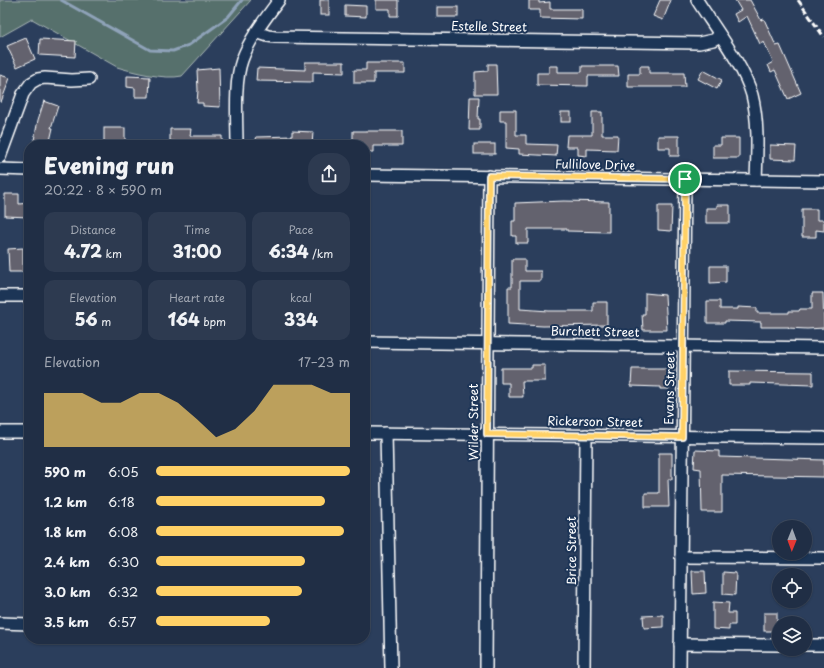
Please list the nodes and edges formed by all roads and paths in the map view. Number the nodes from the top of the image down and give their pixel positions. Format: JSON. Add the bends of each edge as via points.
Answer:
{"nodes":[{"id":1,"x":279,"y":0,"type":"edge"},
{"id":2,"x":697,"y":0,"type":"edge"},
{"id":3,"x":256,"y":32,"type":"junction"},
{"id":4,"x":720,"y":36,"type":"junction"},
{"id":5,"x":89,"y":78,"type":"dead end"},
{"id":6,"x":237,"y":140,"type":"edge"},
{"id":7,"x":0,"y":157,"type":"edge"},
{"id":8,"x":0,"y":169,"type":"edge"},
{"id":9,"x":24,"y":170,"type":"edge"},
{"id":10,"x":370,"y":175,"type":"edge"},
{"id":11,"x":489,"y":176,"type":"junction"},
{"id":12,"x":685,"y":179,"type":"junction"},
{"id":13,"x":756,"y":180,"type":"junction"},
{"id":14,"x":824,"y":181,"type":"edge"},
{"id":15,"x":0,"y":296,"type":"edge"},
{"id":16,"x":24,"y":296,"type":"edge"},
{"id":17,"x":370,"y":342,"type":"edge"},
{"id":18,"x":488,"y":343,"type":"junction"},
{"id":19,"x":684,"y":347,"type":"junction"},
{"id":20,"x":824,"y":348,"type":"edge"},
{"id":21,"x":0,"y":432,"type":"edge"},
{"id":22,"x":24,"y":432,"type":"edge"},
{"id":23,"x":370,"y":433,"type":"edge"},
{"id":24,"x":386,"y":433,"type":"junction"},
{"id":25,"x":487,"y":434,"type":"junction"},
{"id":26,"x":586,"y":435,"type":"junction"},
{"id":27,"x":682,"y":437,"type":"junction"},
{"id":28,"x":824,"y":438,"type":"edge"},
{"id":29,"x":681,"y":557,"type":"junction"},
{"id":30,"x":824,"y":558,"type":"edge"},
{"id":31,"x":0,"y":623,"type":"edge"},
{"id":32,"x":24,"y":624,"type":"edge"},
{"id":33,"x":680,"y":644,"type":"junction"},
{"id":34,"x":772,"y":644,"type":"edge"},
{"id":35,"x":812,"y":645,"type":"edge"},
{"id":36,"x":824,"y":645,"type":"edge"},
{"id":37,"x":391,"y":668,"type":"edge"},
{"id":38,"x":486,"y":668,"type":"edge"},
{"id":39,"x":584,"y":668,"type":"edge"},
{"id":40,"x":680,"y":668,"type":"edge"}],
"edges":[{"from":1,"to":3,"type":"street"},
{"from":2,"to":4,"type":"street"},
{"from":3,"to":4,"type":"street","name":"Estelle Street","via":[[268,36],[699,42]]},
{"from":3,"to":6,"type":"street","via":[[244,53],[239,71]]},
{"from":4,"to":13,"type":"street","via":[[742,72],[752,95],[757,128]]},
{"from":5,"to":7,"type":"street","via":[[45,78],[31,83],[23,94]]},
{"from":8,"to":9,"type":"street"},
{"from":10,"to":11,"type":"street","name":"Fullilove Drive"},
{"from":11,"to":12,"type":"street","name":"Fullilove Drive"},
{"from":11,"to":18,"type":"street","name":"Wilder Street"},
{"from":12,"to":13,"type":"street","name":"Fullilove Drive"},
{"from":12,"to":19,"type":"street","name":"Evans Street"},
{"from":13,"to":14,"type":"street","name":"Fullilove Drive"},
{"from":15,"to":16,"type":"street"},
{"from":17,"to":18,"type":"street","name":"Burchett Street"},
{"from":18,"to":19,"type":"street","name":"Burchett Street"},
{"from":18,"to":25,"type":"street","name":"Wilder Street"},
{"from":19,"to":20,"type":"street","name":"Burchett Street"},
{"from":19,"to":27,"type":"street","name":"Evans Street"},
{"from":21,"to":22,"type":"street"},
{"from":23,"to":24,"type":"street","name":"Rickerson Street"},
{"from":24,"to":25,"type":"street","name":"Rickerson Street"},
{"from":24,"to":37,"type":"street"},
{"from":25,"to":26,"type":"street","name":"Rickerson Street"},
{"from":25,"to":38,"type":"street","name":"Wilder Street"},
{"from":26,"to":27,"type":"street","name":"Rickerson Street"},
{"from":26,"to":39,"type":"street","name":"Brice Street"},
{"from":27,"to":28,"type":"street","name":"Rickerson Street"},
{"from":27,"to":29,"type":"street","name":"Evans Street"},
{"from":29,"to":30,"type":"street"},
{"from":29,"to":33,"type":"street","name":"Evans Street"},
{"from":31,"to":32,"type":"street"},
{"from":33,"to":34,"type":"street"},
{"from":33,"to":40,"type":"street","name":"Evans Street"},
{"from":35,"to":36,"type":"street"}]}
